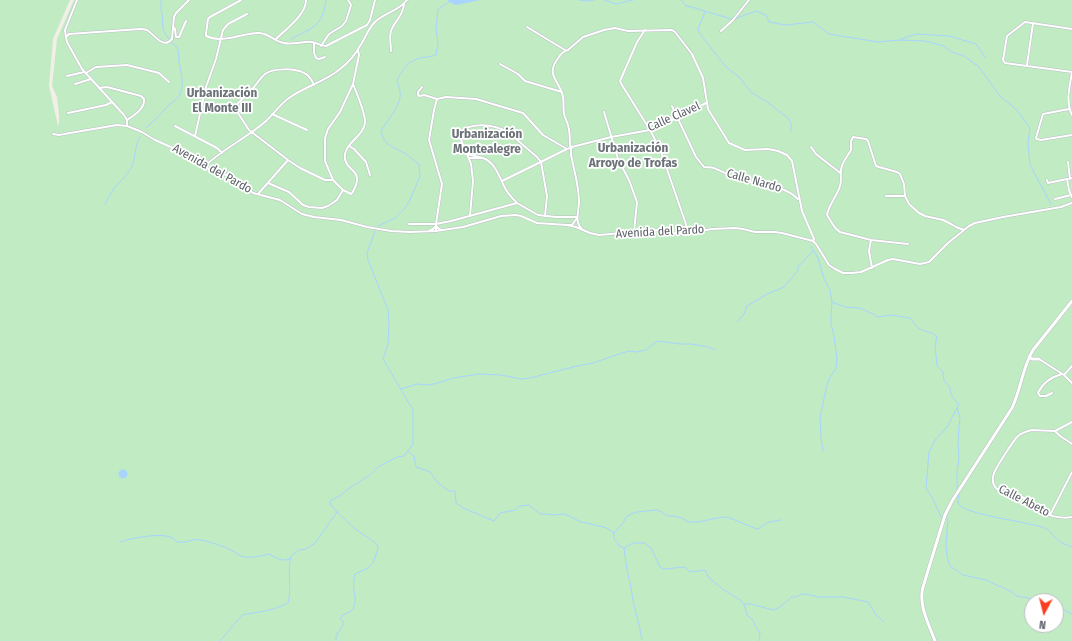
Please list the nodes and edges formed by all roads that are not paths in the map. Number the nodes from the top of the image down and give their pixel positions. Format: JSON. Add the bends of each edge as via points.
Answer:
{"nodes":[{"id":1,"x":78,"y":0,"type":"edge"},
{"id":2,"x":189,"y":0,"type":"edge"},
{"id":3,"x":241,"y":0,"type":"edge"},
{"id":4,"x":348,"y":0,"type":"edge"},
{"id":5,"x":374,"y":0,"type":"edge"},
{"id":6,"x":407,"y":0,"type":"edge"},
{"id":7,"x":749,"y":0,"type":"edge"},
{"id":8,"x":307,"y":1,"type":"edge"},
{"id":9,"x":404,"y":4,"type":"junction"},
{"id":10,"x":400,"y":7,"type":"junction"},
{"id":11,"x":403,"y":10,"type":"junction"},
{"id":12,"x":247,"y":14,"type":"dead end"},
{"id":13,"x":186,"y":21,"type":"dead end"},
{"id":14,"x":370,"y":23,"type":"junction"},
{"id":15,"x":1033,"y":23,"type":"junction"},
{"id":16,"x":173,"y":27,"type":"junction"},
{"id":17,"x":527,"y":27,"type":"dead end"},
{"id":18,"x":1072,"y":29,"type":"edge"},
{"id":19,"x":645,"y":30,"type":"junction"},
{"id":20,"x":721,"y":31,"type":"dead end"},
{"id":21,"x":65,"y":33,"type":"junction"},
{"id":22,"x":68,"y":35,"type":"junction"},
{"id":23,"x":220,"y":38,"type":"junction"},
{"id":24,"x":66,"y":39,"type":"junction"},
{"id":25,"x":276,"y":39,"type":"junction"},
{"id":26,"x":314,"y":43,"type":"junction"},
{"id":27,"x":321,"y":46,"type":"junction"},
{"id":28,"x":358,"y":50,"type":"junction"},
{"id":29,"x":565,"y":50,"type":"junction"},
{"id":30,"x":391,"y":51,"type":"dead end"},
{"id":31,"x":325,"y":57,"type":"dead end"},
{"id":32,"x":500,"y":64,"type":"dead end"},
{"id":33,"x":1027,"y":66,"type":"junction"},
{"id":34,"x":85,"y":72,"type":"junction"},
{"id":35,"x":1072,"y":72,"type":"edge"},
{"id":36,"x":68,"y":76,"type":"dead end"},
{"id":37,"x":91,"y":79,"type":"junction"},
{"id":38,"x":169,"y":82,"type":"dead end"},
{"id":39,"x":75,"y":84,"type":"dead end"},
{"id":40,"x":314,"y":84,"type":"junction"},
{"id":41,"x":353,"y":84,"type":"junction"},
{"id":42,"x":422,"y":87,"type":"dead end"},
{"id":43,"x":99,"y":88,"type":"junction"},
{"id":44,"x":562,"y":92,"type":"junction"},
{"id":45,"x":437,"y":99,"type":"junction"},
{"id":46,"x":112,"y":102,"type":"junction"},
{"id":47,"x":706,"y":102,"type":"junction"},
{"id":48,"x":672,"y":106,"type":"dead end"},
{"id":49,"x":1069,"y":109,"type":"junction"},
{"id":50,"x":604,"y":112,"type":"dead end"},
{"id":51,"x":68,"y":113,"type":"dead end"},
{"id":52,"x":272,"y":114,"type":"junction"},
{"id":53,"x":1072,"y":115,"type":"edge"},
{"id":54,"x":678,"y":118,"type":"junction"},
{"id":55,"x":127,"y":120,"type":"junction"},
{"id":56,"x":127,"y":126,"type":"junction"},
{"id":57,"x":175,"y":126,"type":"dead end"},
{"id":58,"x":307,"y":130,"type":"dead end"},
{"id":59,"x":650,"y":130,"type":"junction"},
{"id":60,"x":252,"y":131,"type":"junction"},
{"id":61,"x":53,"y":134,"type":"dead end"},
{"id":62,"x":1072,"y":135,"type":"edge"},
{"id":63,"x":195,"y":136,"type":"junction"},
{"id":64,"x":611,"y":137,"type":"junction"},
{"id":65,"x":349,"y":146,"type":"junction"},
{"id":66,"x":811,"y":147,"type":"dead end"},
{"id":67,"x":571,"y":148,"type":"junction"},
{"id":68,"x":566,"y":149,"type":"junction"},
{"id":69,"x":222,"y":153,"type":"junction"},
{"id":70,"x":467,"y":154,"type":"junction"},
{"id":71,"x":469,"y":158,"type":"junction"},
{"id":72,"x":483,"y":158,"type":"junction"},
{"id":73,"x":288,"y":160,"type":"junction"},
{"id":74,"x":541,"y":162,"type":"junction"},
{"id":75,"x":1068,"y":162,"type":"dead end"},
{"id":76,"x":204,"y":167,"type":"junction"},
{"id":77,"x":841,"y":173,"type":"junction"},
{"id":78,"x":370,"y":175,"type":"dead end"},
{"id":79,"x":1071,"y":178,"type":"edge"},
{"id":80,"x":1067,"y":179,"type":"junction"},
{"id":81,"x":333,"y":180,"type":"junction"},
{"id":82,"x":1047,"y":180,"type":"dead end"},
{"id":83,"x":502,"y":181,"type":"junction"},
{"id":84,"x":268,"y":183,"type":"junction"},
{"id":85,"x":343,"y":190,"type":"junction"},
{"id":86,"x":258,"y":194,"type":"junction"},
{"id":87,"x":886,"y":196,"type":"dead end"},
{"id":88,"x":905,"y":196,"type":"junction"},
{"id":89,"x":1072,"y":197,"type":"edge"},
{"id":90,"x":1055,"y":198,"type":"dead end"},
{"id":91,"x":799,"y":200,"type":"junction"},
{"id":92,"x":517,"y":203,"type":"junction"},
{"id":93,"x":1072,"y":203,"type":"edge"},
{"id":94,"x":1068,"y":205,"type":"junction"},
{"id":95,"x":470,"y":216,"type":"junction"},
{"id":96,"x":545,"y":216,"type":"junction"},
{"id":97,"x":577,"y":217,"type":"junction"},
{"id":98,"x":409,"y":224,"type":"dead end"},
{"id":99,"x":576,"y":224,"type":"junction"},
{"id":100,"x":436,"y":225,"type":"junction"},
{"id":101,"x":566,"y":225,"type":"junction"},
{"id":102,"x":956,"y":228,"type":"junction"},
{"id":103,"x":443,"y":230,"type":"junction"},
{"id":104,"x":964,"y":230,"type":"junction"},
{"id":105,"x":436,"y":231,"type":"junction"},
{"id":106,"x":426,"y":232,"type":"junction"},
{"id":107,"x":634,"y":232,"type":"junction"},
{"id":108,"x":689,"y":232,"type":"junction"},
{"id":109,"x":959,"y":234,"type":"junction"},
{"id":110,"x":595,"y":235,"type":"junction"},
{"id":111,"x":871,"y":240,"type":"junction"},
{"id":112,"x":813,"y":241,"type":"junction"},
{"id":113,"x":908,"y":244,"type":"dead end"},
{"id":114,"x":872,"y":268,"type":"junction"},
{"id":115,"x":1072,"y":301,"type":"edge"},
{"id":116,"x":1033,"y":350,"type":"junction"},
{"id":117,"x":1028,"y":357,"type":"junction"},
{"id":118,"x":1033,"y":358,"type":"junction"},
{"id":119,"x":1039,"y":359,"type":"joint"},
{"id":120,"x":1072,"y":366,"type":"edge"},
{"id":121,"x":1063,"y":375,"type":"junction"},
{"id":122,"x":1022,"y":376,"type":"junction"},
{"id":123,"x":1072,"y":383,"type":"edge"},
{"id":124,"x":1052,"y":393,"type":"dead end"},
{"id":125,"x":1072,"y":422,"type":"edge"},
{"id":126,"x":1055,"y":431,"type":"junction"},
{"id":127,"x":1072,"y":444,"type":"edge"},
{"id":128,"x":1072,"y":472,"type":"edge"},
{"id":129,"x":1050,"y":515,"type":"junction"},
{"id":130,"x":1072,"y":517,"type":"edge"},
{"id":131,"x":935,"y":641,"type":"edge"}],
"edges":[{"from":1,"to":21,"type":"street"},
{"from":2,"to":16,"type":"street","via":[[176,13]]},
{"from":3,"to":23,"type":"street","via":[[208,19],[206,35],[210,38]]},
{"from":4,"to":27,"type":"street","via":[[350,8],[345,24],[329,34]]},
{"from":5,"to":14,"type":"street"},
{"from":6,"to":9,"type":"street"},
{"from":7,"to":20,"type":"street"},
{"from":8,"to":25,"type":"street","via":[[302,14]]},
{"from":9,"to":10,"type":"street"},
{"from":9,"to":11,"type":"street"},
{"from":10,"to":11,"type":"street"},
{"from":10,"to":14,"type":"street"},
{"from":11,"to":30,"type":"street","via":[[391,33]]},
{"from":12,"to":23,"type":"street","via":[[228,24]]},
{"from":13,"to":16,"type":"street","via":[[179,37],[176,37],[176,29]]},
{"from":14,"to":27,"type":"street","via":[[326,46]]},
{"from":14,"to":28,"type":"street","via":[[370,30]]},
{"from":15,"to":18,"type":"street"},
{"from":15,"to":33,"type":"street"},
{"from":15,"to":33,"type":"street","via":[[1025,22],[1007,36],[1003,60],[1005,63]]},
{"from":16,"to":22,"type":"street","via":[[172,39],[167,42],[160,41],[142,29]]},
{"from":17,"to":29,"type":"street"},
{"from":19,"to":29,"type":"street","via":[[604,30],[584,37]]},
{"from":19,"to":47,"type":"street","via":[[675,32],[692,54],[703,78]]},
{"from":19,"to":59,"type":"street","via":[[620,81]]},
{"from":21,"to":22,"type":"street"},
{"from":21,"to":24,"type":"street"},
{"from":22,"to":24,"type":"street"},
{"from":23,"to":25,"type":"street","via":[[257,33]]},
{"from":23,"to":63,"type":"street"},
{"from":24,"to":34,"type":"street"},
{"from":25,"to":26,"type":"street","via":[[285,44]]},
{"from":26,"to":27,"type":"street"},
{"from":26,"to":31,"type":"street","via":[[316,58]]},
{"from":28,"to":40,"type":"street","via":[[332,76]]},
{"from":28,"to":41,"type":"street"},
{"from":29,"to":44,"type":"street","via":[[553,67],[553,74]]},
{"from":32,"to":44,"type":"street","via":[[518,74],[525,82]]},
{"from":33,"to":35,"type":"street"},
{"from":34,"to":36,"type":"street"},
{"from":34,"to":37,"type":"street"},
{"from":34,"to":38,"type":"street","via":[[96,67],[123,64],[159,73]]},
{"from":35,"to":49,"type":"street"},
{"from":37,"to":39,"type":"street"},
{"from":37,"to":43,"type":"street"},
{"from":40,"to":52,"type":"street","via":[[289,98]]},
{"from":40,"to":60,"type":"street","via":[[308,75],[297,70],[274,70],[264,74],[236,106],[237,112]]},
{"from":41,"to":65,"type":"street","via":[[365,122]]},
{"from":41,"to":81,"type":"street","via":[[325,138],[325,161]]},
{"from":42,"to":45,"type":"street","via":[[418,96],[423,94]]},
{"from":43,"to":46,"type":"street"},
{"from":43,"to":55,"type":"street","via":[[107,87],[144,99],[142,107]]},
{"from":44,"to":67,"type":"street"},
{"from":45,"to":68,"type":"street","via":[[476,99],[523,113],[542,136]]},
{"from":45,"to":100,"type":"street","via":[[430,140],[442,184]]},
{"from":46,"to":51,"type":"street"},
{"from":46,"to":55,"type":"street"},
{"from":47,"to":54,"type":"street","name":"Calle Clavel"},
{"from":47,"to":91,"type":"street","via":[[729,143],[745,150],[768,149],[787,155],[792,161]]},
{"from":48,"to":54,"type":"street","name":"Calle Nardo"},
{"from":49,"to":53,"type":"street"},
{"from":49,"to":62,"type":"street","via":[[1043,114],[1036,138],[1041,140]]},
{"from":50,"to":64,"type":"street"},
{"from":52,"to":58,"type":"street"},
{"from":52,"to":60,"type":"street"},
{"from":54,"to":59,"type":"street","name":"Calle Clavel"},
{"from":54,"to":91,"type":"street","name":"Calle Nardo","via":[[696,157],[704,167],[716,168],[739,180],[782,188]]},
{"from":55,"to":56,"type":"street"},
{"from":56,"to":61,"type":"street","name":"Avenida del Pardo","via":[[117,125]]},
{"from":56,"to":76,"type":"street","name":"Avenida del Pardo","via":[[169,146]]},
{"from":57,"to":63,"type":"street"},
{"from":59,"to":64,"type":"street","name":"Calle Clavel"},
{"from":59,"to":108,"type":"street","via":[[660,149]]},
{"from":60,"to":69,"type":"street"},
{"from":60,"to":73,"type":"street"},
{"from":63,"to":69,"type":"street"},
{"from":64,"to":67,"type":"street","name":"Calle Clavel"},
{"from":64,"to":107,"type":"street","via":[[637,202]]},
{"from":65,"to":78,"type":"street","via":[[366,162]]},
{"from":65,"to":85,"type":"street","via":[[345,159],[357,178],[351,194]]},
{"from":66,"to":77,"type":"street","via":[[816,154]]},
{"from":67,"to":68,"type":"street","name":"Calle Clavel"},
{"from":67,"to":97,"type":"street","via":[[579,202]]},
{"from":68,"to":74,"type":"street","name":"Calle Clavel"},
{"from":69,"to":76,"type":"street"},
{"from":70,"to":71,"type":"street"},
{"from":70,"to":72,"type":"street"},
{"from":70,"to":74,"type":"street","via":[[460,133],[471,126],[480,125],[508,132]]},
{"from":71,"to":72,"type":"street"},
{"from":71,"to":95,"type":"street","via":[[473,181]]},
{"from":72,"to":83,"type":"street","via":[[493,164]]},
{"from":73,"to":81,"type":"street","via":[[325,180]]},
{"from":73,"to":84,"type":"street"},
{"from":74,"to":83,"type":"street","name":"Calle Clavel"},
{"from":74,"to":96,"type":"street","via":[[547,196]]},
{"from":75,"to":79,"type":"street"},
{"from":76,"to":86,"type":"street","name":"Avenida del Pardo","via":[[229,176],[249,191]]},
{"from":77,"to":88,"type":"street","via":[[845,158],[851,150],[852,138],[866,140],[870,144],[876,166],[900,174]]},
{"from":77,"to":111,"type":"street","via":[[840,187],[828,208],[827,215],[838,231]]},
{"from":79,"to":80,"type":"street"},
{"from":80,"to":82,"type":"street","via":[[1048,182]]},
{"from":80,"to":89,"type":"street"},
{"from":81,"to":85,"type":"street"},
{"from":83,"to":92,"type":"street"},
{"from":84,"to":85,"type":"street","via":[[289,192],[309,207],[328,206]]},
{"from":84,"to":86,"type":"street"},
{"from":86,"to":106,"type":"street","name":"Avenida del Pardo","via":[[280,200],[308,216],[342,220],[391,231]]},
{"from":87,"to":88,"type":"street"},
{"from":88,"to":102,"type":"street","via":[[919,213],[944,220]]},
{"from":89,"to":90,"type":"street"},
{"from":89,"to":94,"type":"street"},
{"from":91,"to":112,"type":"street"},
{"from":92,"to":95,"type":"street"},
{"from":92,"to":96,"type":"street","via":[[538,215]]},
{"from":93,"to":94,"type":"street"},
{"from":94,"to":104,"type":"street","via":[[984,220]]},
{"from":95,"to":100,"type":"street"},
{"from":96,"to":97,"type":"street"},
{"from":97,"to":99,"type":"street"},
{"from":98,"to":100,"type":"street"},
{"from":99,"to":101,"type":"street","name":"Avenida del Pardo"},
{"from":99,"to":101,"type":"street"},
{"from":99,"to":110,"type":"street","name":"Avenida del Pardo"},
{"from":99,"to":110,"type":"street"},
{"from":100,"to":103,"type":"street"},
{"from":100,"to":105,"type":"street"},
{"from":100,"to":106,"type":"street"},
{"from":101,"to":103,"type":"street","name":"Avenida del Pardo","via":[[537,223],[521,216],[508,215]]},
{"from":102,"to":104,"type":"street"},
{"from":102,"to":109,"type":"street"},
{"from":103,"to":105,"type":"street","name":"Avenida del Pardo"},
{"from":104,"to":109,"type":"street"},
{"from":105,"to":106,"type":"street","name":"Avenida del Pardo"},
{"from":107,"to":108,"type":"street","name":"Avenida del Pardo"},
{"from":107,"to":110,"type":"street","name":"Avenida del Pardo"},
{"from":108,"to":112,"type":"street","name":"Avenida del Pardo","via":[[736,228],[782,233]]},
{"from":109,"to":114,"type":"street","via":[[924,264],[893,259]]},
{"from":111,"to":113,"type":"street"},
{"from":111,"to":114,"type":"street","via":[[869,251]]},
{"from":112,"to":114,"type":"street","via":[[835,270],[852,274]]},
{"from":115,"to":116,"type":"main road"},
{"from":116,"to":117,"type":"main road"},
{"from":116,"to":118,"type":"main road"},
{"from":117,"to":118,"type":"main road"},
{"from":117,"to":122,"type":"main road"},
{"from":118,"to":119,"type":"main road"},
{"from":118,"to":122,"type":"main road","via":[[1028,362]]},
{"from":119,"to":121,"type":"street"},
{"from":120,"to":121,"type":"street"},
{"from":121,"to":123,"type":"street"},
{"from":121,"to":124,"type":"street","via":[[1047,380],[1038,393],[1043,397]]},
{"from":122,"to":131,"type":"main road","via":[[1009,413],[945,515],[921,597]]},
{"from":125,"to":126,"type":"street"},
{"from":126,"to":127,"type":"street"},
{"from":126,"to":129,"type":"street","name":"Calle Abeto","via":[[1032,430],[1021,434],[1014,441],[993,477],[994,484],[1000,491],[1022,497]]},
{"from":128,"to":129,"type":"street"},
{"from":129,"to":130,"type":"street","name":"Calle Abeto"}]}
